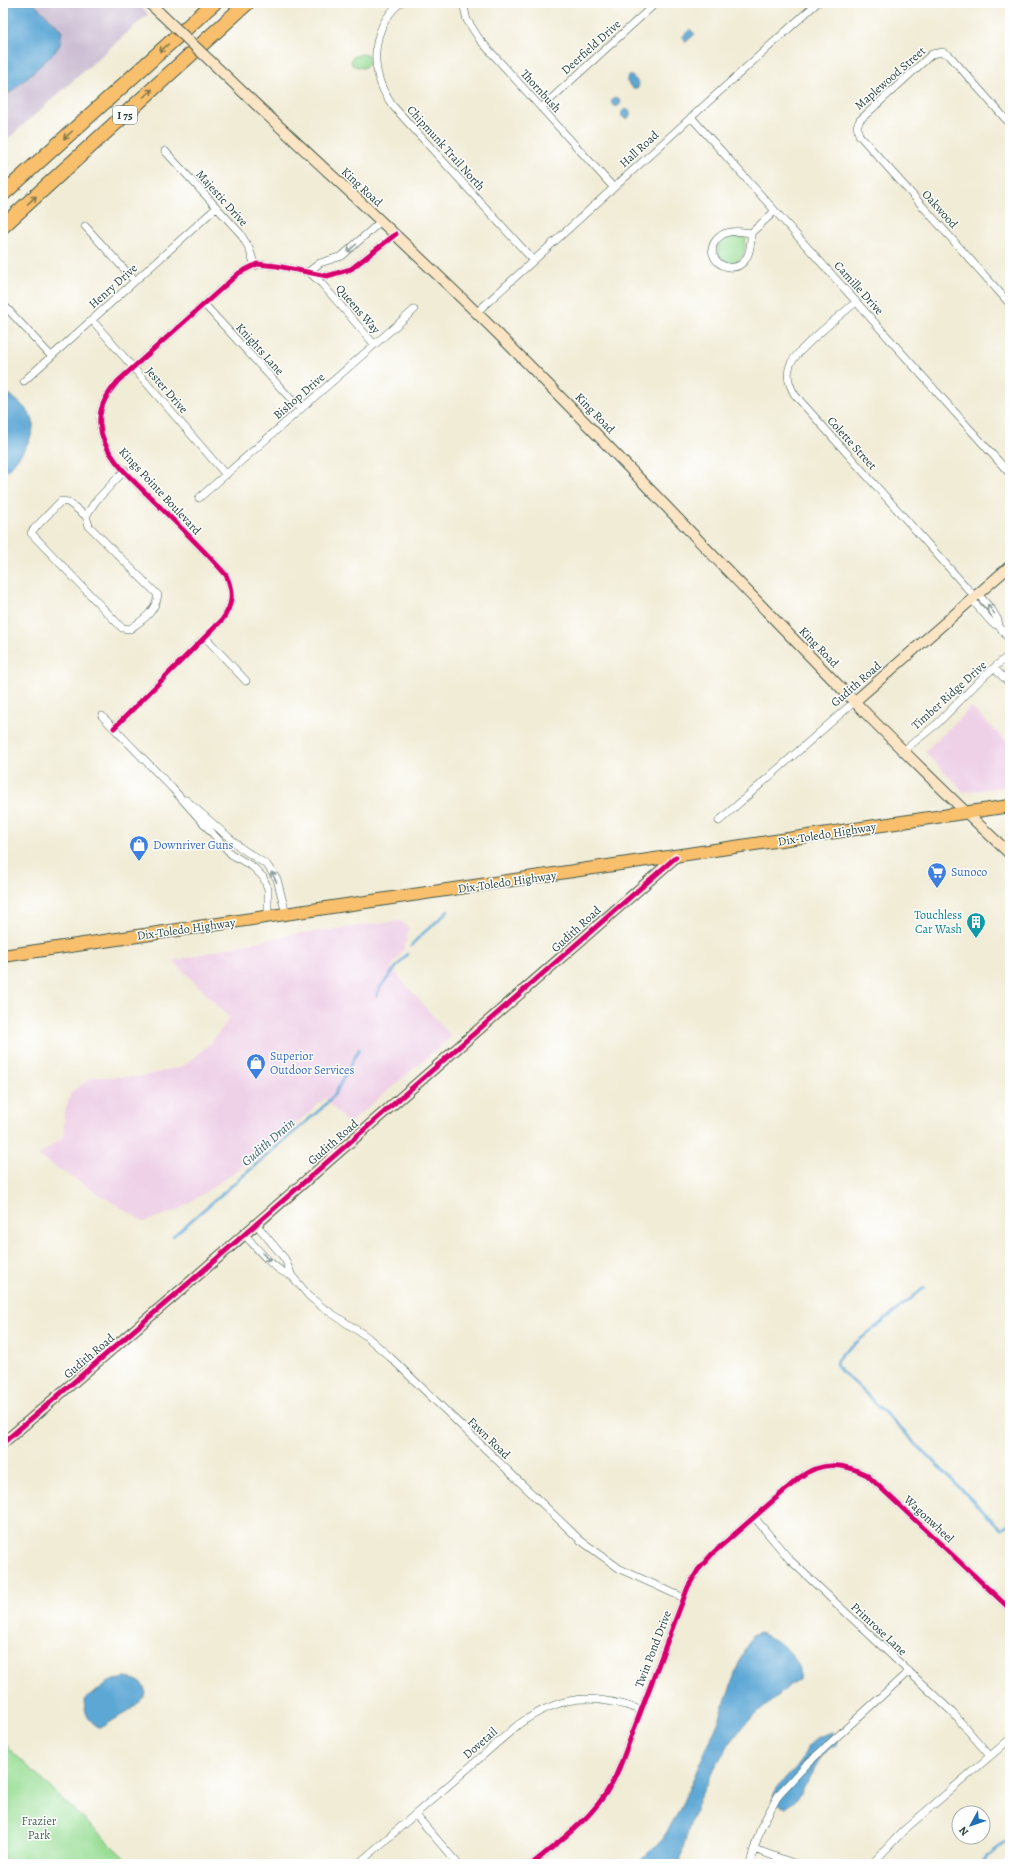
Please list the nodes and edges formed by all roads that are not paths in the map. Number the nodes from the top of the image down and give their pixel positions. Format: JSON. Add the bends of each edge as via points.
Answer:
{"nodes":[{"id":1,"x":149,"y":3,"type":"edge"},
{"id":2,"x":214,"y":3,"type":"edge"},
{"id":3,"x":247,"y":3,"type":"edge"},
{"id":4,"x":400,"y":3,"type":"edge"},
{"id":5,"x":462,"y":3,"type":"edge"},
{"id":6,"x":656,"y":3,"type":"edge"},
{"id":7,"x":817,"y":3,"type":"edge"},
{"id":8,"x":541,"y":108,"type":"junction"},
{"id":9,"x":691,"y":117,"type":"junction"},
{"id":10,"x":1010,"y":124,"type":"edge"},
{"id":11,"x":857,"y":126,"type":"joint"},
{"id":12,"x":165,"y":151,"type":"dead end"},
{"id":13,"x":613,"y":188,"type":"junction"},
{"id":14,"x":3,"y":194,"type":"edge"},
{"id":15,"x":216,"y":208,"type":"junction"},
{"id":16,"x":775,"y":211,"type":"junction"},
{"id":17,"x":380,"y":222,"type":"junction"},
{"id":18,"x":3,"y":226,"type":"edge"},
{"id":19,"x":84,"y":226,"type":"dead end"},
{"id":20,"x":751,"y":233,"type":"junction"},
{"id":21,"x":396,"y":234,"type":"junction"},
{"id":22,"x":533,"y":260,"type":"junction"},
{"id":23,"x":255,"y":266,"type":"junction"},
{"id":24,"x":308,"y":272,"type":"junction"},
{"id":25,"x":135,"y":281,"type":"junction"},
{"id":26,"x":856,"y":302,"type":"junction"},
{"id":27,"x":3,"y":304,"type":"edge"},
{"id":28,"x":204,"y":304,"type":"junction"},
{"id":29,"x":1010,"y":304,"type":"edge"},
{"id":30,"x":414,"y":310,"type":"dead end"},
{"id":31,"x":477,"y":312,"type":"junction"},
{"id":32,"x":92,"y":320,"type":"junction"},
{"id":33,"x":374,"y":344,"type":"junction"},
{"id":34,"x":51,"y":356,"type":"junction"},
{"id":35,"x":133,"y":368,"type":"junction"},
{"id":36,"x":24,"y":381,"type":"dead end"},
{"id":37,"x":300,"y":409,"type":"junction"},
{"id":38,"x":125,"y":470,"type":"junction"},
{"id":39,"x":1010,"y":474,"type":"edge"},
{"id":40,"x":226,"y":475,"type":"junction"},
{"id":41,"x":199,"y":498,"type":"dead end"},
{"id":42,"x":86,"y":516,"type":"junction"},
{"id":43,"x":1010,"y":566,"type":"edge"},
{"id":44,"x":975,"y":597,"type":"junction"},
{"id":45,"x":205,"y":637,"type":"junction"},
{"id":46,"x":1010,"y":641,"type":"edge"},
{"id":47,"x":1010,"y":654,"type":"edge"},
{"id":48,"x":995,"y":669,"type":"junction"},
{"id":49,"x":246,"y":680,"type":"dead end"},
{"id":50,"x":1010,"y":684,"type":"edge"},
{"id":51,"x":854,"y":702,"type":"junction"},
{"id":52,"x":102,"y":716,"type":"dead end"},
{"id":53,"x":114,"y":728,"type":"junction"},
{"id":54,"x":903,"y":751,"type":"junction"},
{"id":55,"x":172,"y":788,"type":"junction"},
{"id":56,"x":1010,"y":806,"type":"edge"},
{"id":57,"x":966,"y":813,"type":"junction"},
{"id":58,"x":719,"y":821,"type":"dead end"},
{"id":59,"x":218,"y":826,"type":"junction"},
{"id":60,"x":211,"y":833,"type":"junction"},
{"id":61,"x":241,"y":848,"type":"junction"},
{"id":62,"x":1010,"y":854,"type":"edge"},
{"id":63,"x":676,"y":856,"type":"junction"},
{"id":64,"x":235,"y":857,"type":"junction"},
{"id":65,"x":286,"y":914,"type":"junction"},
{"id":66,"x":268,"y":917,"type":"junction"},
{"id":67,"x":3,"y":956,"type":"edge"},
{"id":68,"x":256,"y":1224,"type":"junction"},
{"id":69,"x":244,"y":1234,"type":"junction"},
{"id":70,"x":292,"y":1276,"type":"junction"},
{"id":71,"x":3,"y":1443,"type":"edge"},
{"id":72,"x":823,"y":1465,"type":"joint"},
{"id":73,"x":754,"y":1517,"type":"junction"},
{"id":74,"x":684,"y":1598,"type":"junction"},
{"id":75,"x":1010,"y":1609,"type":"edge"},
{"id":76,"x":909,"y":1672,"type":"junction"},
{"id":77,"x":641,"y":1710,"type":"junction"},
{"id":78,"x":1010,"y":1739,"type":"edge"},
{"id":79,"x":990,"y":1756,"type":"junction"},
{"id":80,"x":415,"y":1814,"type":"junction"},
{"id":81,"x":754,"y":1849,"type":"junction"},
{"id":82,"x":358,"y":1864,"type":"edge"},
{"id":83,"x":458,"y":1864,"type":"edge"},
{"id":84,"x":532,"y":1864,"type":"edge"},
{"id":85,"x":750,"y":1864,"type":"edge"},
{"id":86,"x":796,"y":1864,"type":"edge"},
{"id":87,"x":872,"y":1864,"type":"edge"}],
"edges":[{"from":1,"to":17,"type":"main road","name":"King Road","bridge":true},
{"from":2,"to":14,"type":"highway","number":"I 75","one_way":true},
{"from":18,"to":3,"type":"highway","number":"I 75","one_way":true},
{"from":4,"to":22,"type":"street","name":"Chipmunk Trail North","via":[[386,20],[378,36],[376,69],[380,85],[388,99]]},
{"from":5,"to":8,"type":"street","name":"Thornbush","via":[[467,20],[480,40]]},
{"from":6,"to":8,"type":"street","name":"Deerfield Drive"},
{"from":7,"to":9,"type":"street","name":"Hall Road"},
{"from":8,"to":13,"type":"street","name":"Thornbush"},
{"from":9,"to":13,"type":"street","name":"Hall Road"},
{"from":9,"to":16,"type":"street","name":"Camille Drive"},
{"from":10,"to":11,"type":"street","name":"Maplewood Street","via":[[949,55],[943,52],[932,54],[860,120]]},
{"from":11,"to":29,"type":"street","name":"Oakwood","via":[[859,135]]},
{"from":12,"to":15,"type":"street","name":"Majestic Drive"},
{"from":13,"to":22,"type":"street","name":"Hall Road"},
{"from":15,"to":23,"type":"street","name":"Majestic Drive","via":[[240,233]]},
{"from":15,"to":25,"type":"street","name":"Henry Drive"},
{"from":16,"to":20,"type":"street"},
{"from":16,"to":26,"type":"street","name":"Camille Drive"},
{"from":17,"to":21,"type":"main road","name":"King Road"},
{"from":17,"to":24,"type":"street","one_way":true,"via":[[342,256],[320,263]]},
{"from":19,"to":25,"type":"street"},
{"from":20,"to":20,"type":"street","via":[[750,252],[739,266],[725,266],[715,258],[714,243],[718,237],[726,233]]},
{"from":21,"to":24,"type":"street","name":"Kings Pointe Boulevard","via":[[351,269],[327,276]]},
{"from":21,"to":31,"type":"main road","name":"King Road"},
{"from":22,"to":31,"type":"street","name":"Hall Road"},
{"from":23,"to":24,"type":"street","name":"Kings Pointe Boulevard","via":[[277,266]]},
{"from":23,"to":28,"type":"street","name":"Kings Pointe Boulevard","via":[[239,273]]},
{"from":24,"to":33,"type":"street","name":"Queens Way","via":[[322,284]]},
{"from":25,"to":32,"type":"street","name":"Henry Drive"},
{"from":26,"to":39,"type":"street","name":"Camille Drive"},
{"from":26,"to":44,"type":"street","name":"Colette Street","via":[[794,358],[788,372],[791,388]]},
{"from":27,"to":34,"type":"street"},
{"from":28,"to":35,"type":"street","name":"Kings Pointe Boulevard"},
{"from":28,"to":37,"type":"street","name":"Knights Lane"},
{"from":30,"to":33,"type":"street","name":"Bishop Drive"},
{"from":31,"to":51,"type":"main road","name":"King Road"},
{"from":32,"to":34,"type":"street","name":"Henry Drive"},
{"from":32,"to":35,"type":"street","name":"Jester Drive"},
{"from":33,"to":37,"type":"street","name":"Bishop Drive"},
{"from":34,"to":36,"type":"street","name":"Henry Drive"},
{"from":35,"to":38,"type":"street","name":"Kings Pointe Boulevard","via":[[109,392],[100,418],[105,442],[116,461]]},
{"from":35,"to":40,"type":"street","name":"Jester Drive"},
{"from":37,"to":40,"type":"street","name":"Bishop Drive"},
{"from":38,"to":42,"type":"street","name":"Kings Pointe Boulevard","via":[[95,502]]},
{"from":38,"to":45,"type":"street","name":"Kings Pointe Boulevard","via":[[226,575],[231,588],[231,604],[222,620]]},
{"from":40,"to":41,"type":"street","name":"Bishop Drive"},
{"from":42,"to":42,"type":"street","via":[[89,526],[158,595],[149,616],[130,629],[122,628],[31,533],[61,501],[68,502]]},
{"from":43,"to":44,"type":"main road","name":"Gudith Road"},
{"from":44,"to":46,"type":"street","name":"Colette Street","via":[[992,623],[999,626]]},
{"from":44,"to":51,"type":"main road","name":"Gudith Road"},
{"from":45,"to":49,"type":"street"},
{"from":45,"to":53,"type":"street","name":"Kings Pointe Boulevard"},
{"from":47,"to":48,"type":"street","name":"Timber Ridge Drive"},
{"from":48,"to":50,"type":"street"},
{"from":48,"to":54,"type":"street","name":"Timber Ridge Drive","via":[[982,678],[938,723]]},
{"from":51,"to":54,"type":"main road","name":"King Road"},
{"from":51,"to":58,"type":"street","name":"Gudith Road"},
{"from":52,"to":53,"type":"street"},
{"from":53,"to":55,"type":"street"},
{"from":54,"to":57,"type":"main road","name":"King Road"},
{"from":55,"to":59,"type":"street"},
{"from":55,"to":60,"type":"street"},
{"from":56,"to":57,"type":"main road","name":"Dix-Toledo Highway"},
{"from":57,"to":62,"type":"main road","name":"King Road"},
{"from":57,"to":63,"type":"main road","name":"Dix-Toledo Highway"},
{"from":59,"to":60,"type":"street"},
{"from":59,"to":61,"type":"street"},
{"from":60,"to":64,"type":"street"},
{"from":61,"to":64,"type":"street"},
{"from":65,"to":61,"type":"street","one_way":true,"via":[[277,879],[267,865]]},
{"from":63,"to":65,"type":"main road","name":"Dix-Toledo Highway"},
{"from":63,"to":68,"type":"main road","name":"Gudith Road"},
{"from":64,"to":66,"type":"street","via":[[253,867],[263,877],[268,889]]},
{"from":65,"to":66,"type":"main road","name":"Dix-Toledo Highway"},
{"from":66,"to":67,"type":"main road","name":"Dix-Toledo Highway"},
{"from":68,"to":69,"type":"main road","name":"Gudith Road"},
{"from":68,"to":70,"type":"street","name":"Fawn Road","via":[[285,1259]]},
{"from":69,"to":70,"type":"street","name":"Fawn Road","one_way":true,"via":[[282,1273]]},
{"from":69,"to":71,"type":"main road","name":"Gudith Road"},
{"from":70,"to":74,"type":"street","name":"Fawn Road","via":[[322,1307],[366,1336],[390,1357],[580,1540],[620,1569]]},
{"from":72,"to":73,"type":"street","name":"Twin Pond Drive","via":[[806,1473]]},
{"from":72,"to":75,"type":"street","name":"Wagonwheel","via":[[844,1467],[867,1475]]},
{"from":73,"to":74,"type":"street","name":"Twin Pond Drive","via":[[704,1562],[690,1583]]},
{"from":73,"to":76,"type":"street","name":"Primrose Lane","via":[[790,1560]]},
{"from":74,"to":77,"type":"street","name":"Twin Pond Drive"},
{"from":76,"to":79,"type":"street","name":"Primrose Lane","via":[[952,1712]]},
{"from":76,"to":81,"type":"street","via":[[807,1764],[779,1794],[761,1827]]},
{"from":77,"to":80,"type":"street","name":"Dovetail","via":[[611,1700],[589,1698],[565,1701],[547,1707],[519,1724]]},
{"from":77,"to":84,"type":"street","name":"Twin Pond Drive","via":[[615,1780],[605,1797],[594,1811]]},
{"from":78,"to":79,"type":"street"},
{"from":79,"to":87,"type":"street","via":[[903,1831]]},
{"from":80,"to":82,"type":"street","name":"Dovetail"},
{"from":80,"to":83,"type":"street"},
{"from":81,"to":85,"type":"street"},
{"from":81,"to":86,"type":"street"}]}
